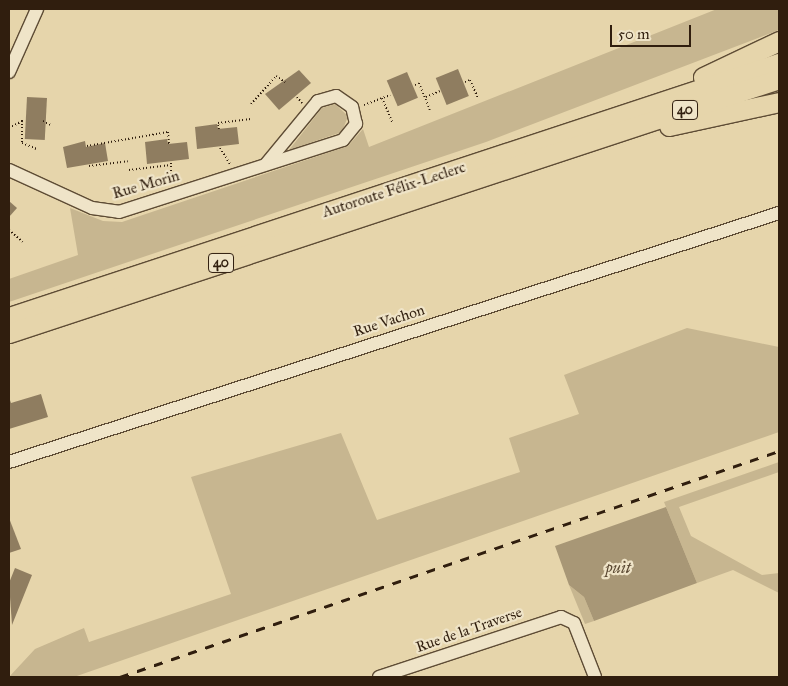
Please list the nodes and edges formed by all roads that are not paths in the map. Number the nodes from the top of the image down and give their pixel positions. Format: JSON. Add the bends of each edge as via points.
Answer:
{"nodes":[{"id":1,"x":37,"y":9,"type":"edge"},
{"id":2,"x":779,"y":41,"type":"edge"},
{"id":3,"x":779,"y":62,"type":"edge"},
{"id":4,"x":9,"y":72,"type":"edge"},
{"id":5,"x":779,"y":79,"type":"edge"},
{"id":6,"x":779,"y":102,"type":"edge"},
{"id":7,"x":634,"y":111,"type":"junction"},
{"id":8,"x":591,"y":141,"type":"junction"},
{"id":9,"x":266,"y":164,"type":"junction"},
{"id":10,"x":9,"y":170,"type":"edge"},
{"id":11,"x":779,"y":213,"type":"edge"},
{"id":12,"x":9,"y":317,"type":"edge"},
{"id":13,"x":9,"y":333,"type":"edge"},
{"id":14,"x":9,"y":462,"type":"edge"},
{"id":15,"x":380,"y":677,"type":"edge"},
{"id":16,"x":595,"y":677,"type":"edge"}],
"edges":[{"from":1,"to":4,"type":"street"},
{"from":2,"to":7,"type":"highway"},
{"from":3,"to":7,"type":"highway","name":"Autoroute Félix-Leclerc","number":"40"},
{"from":5,"to":8,"type":"highway","name":"Autoroute Félix-Leclerc","number":"40"},
{"from":6,"to":8,"type":"highway"},
{"from":7,"to":12,"type":"highway","name":"Autoroute Félix-Leclerc","number":"40"},
{"from":8,"to":13,"type":"highway","name":"Autoroute Félix-Leclerc","number":"40"},
{"from":9,"to":9,"type":"street","name":"Rue Morin","via":[[346,138],[356,124],[354,110],[340,97],[322,99]]},
{"from":9,"to":10,"type":"street","name":"Rue Morin","via":[[115,213],[92,208]]},
{"from":11,"to":14,"type":"street","name":"Rue Vachon"},
{"from":15,"to":16,"type":"street","name":"Rue de la Traverse","via":[[556,617],[569,618]]}]}
